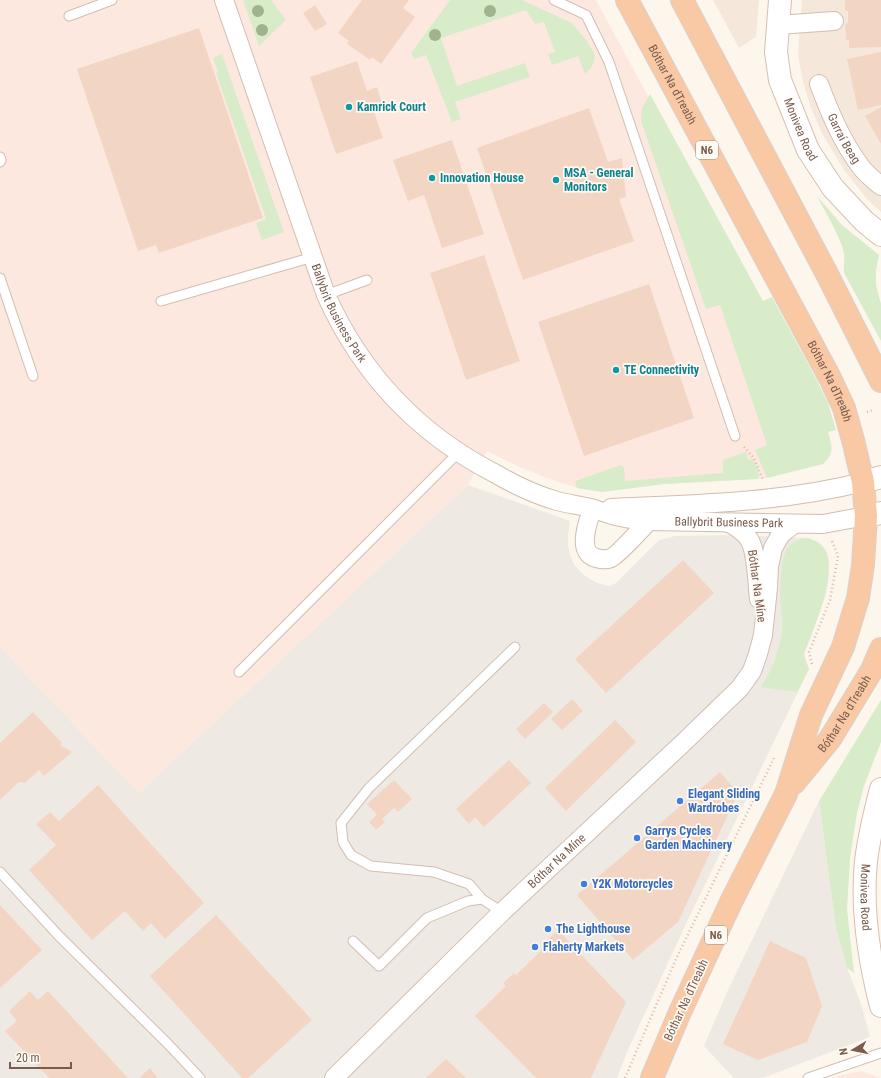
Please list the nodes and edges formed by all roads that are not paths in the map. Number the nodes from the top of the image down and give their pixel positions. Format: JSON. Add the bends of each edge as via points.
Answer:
{"nodes":[{"id":1,"x":112,"y":0,"type":"edge"},
{"id":2,"x":224,"y":0,"type":"edge"},
{"id":3,"x":554,"y":0,"type":"edge"},
{"id":4,"x":627,"y":0,"type":"edge"},
{"id":5,"x":682,"y":0,"type":"edge"},
{"id":6,"x":780,"y":0,"type":"edge"},
{"id":7,"x":69,"y":16,"type":"dead end"},
{"id":8,"x":834,"y":21,"type":"dead end"},
{"id":9,"x":778,"y":25,"type":"junction"},
{"id":10,"x":819,"y":84,"type":"dead end"},
{"id":11,"x":0,"y":157,"type":"edge"},
{"id":12,"x":0,"y":162,"type":"edge"},
{"id":13,"x":881,"y":186,"type":"edge"},
{"id":14,"x":881,"y":235,"type":"edge"},
{"id":15,"x":313,"y":257,"type":"junction"},
{"id":16,"x":0,"y":278,"type":"edge"},
{"id":17,"x":367,"y":280,"type":"dead end"},
{"id":18,"x":326,"y":295,"type":"junction"},
{"id":19,"x":161,"y":301,"type":"dead end"},
{"id":20,"x":33,"y":376,"type":"dead end"},
{"id":21,"x":881,"y":381,"type":"edge"},
{"id":22,"x":735,"y":436,"type":"road end"},
{"id":23,"x":458,"y":453,"type":"junction"},
{"id":24,"x":872,"y":479,"type":"edge"},
{"id":25,"x":592,"y":509,"type":"junction"},
{"id":26,"x":874,"y":515,"type":"edge"},
{"id":27,"x":649,"y":521,"type":"junction"},
{"id":28,"x":729,"y":523,"type":"junction"},
{"id":29,"x":794,"y":524,"type":"junction"},
{"id":30,"x":763,"y":635,"type":"junction"},
{"id":31,"x":514,"y":647,"type":"dead end"},
{"id":32,"x":881,"y":649,"type":"edge"},
{"id":33,"x":239,"y":672,"type":"dead end"},
{"id":34,"x":881,"y":789,"type":"edge"},
{"id":35,"x":786,"y":794,"type":"junction"},
{"id":36,"x":0,"y":872,"type":"edge"},
{"id":37,"x":482,"y":899,"type":"junction"},
{"id":38,"x":502,"y":912,"type":"junction"},
{"id":39,"x":353,"y":941,"type":"dead end"},
{"id":40,"x":878,"y":977,"type":"edge"},
{"id":41,"x":881,"y":1006,"type":"edge"},
{"id":42,"x":881,"y":1053,"type":"edge"},
{"id":43,"x":200,"y":1078,"type":"edge"},
{"id":44,"x":334,"y":1078,"type":"edge"},
{"id":45,"x":652,"y":1078,"type":"edge"},
{"id":46,"x":808,"y":1078,"type":"edge"}],
"edges":[{"from":1,"to":7,"type":"lane"},
{"from":2,"to":15,"type":"street","name":"Ballybrit Business Park"},
{"from":3,"to":22,"type":"lane","via":[[586,15],[609,62]]},
{"from":4,"to":24,"type":"highway","name":"Bóthar Na dTreabh","number":"N6","via":[[830,378],[846,414],[853,440]]},
{"from":5,"to":21,"type":"highway"},
{"from":6,"to":9,"type":"main road","name":"Monivea Road"},
{"from":8,"to":9,"type":"street"},
{"from":9,"to":14,"type":"main road","name":"Monivea Road","via":[[776,52],[780,80],[808,150],[833,188]]},
{"from":10,"to":13,"type":"street","name":"Garraí Beag","via":[[849,150],[862,168]]},
{"from":11,"to":12,"type":"lane"},
{"from":15,"to":18,"type":"street","name":"Ballybrit Business Park"},
{"from":15,"to":19,"type":"lane"},
{"from":16,"to":20,"type":"lane"},
{"from":17,"to":18,"type":"lane"},
{"from":18,"to":23,"type":"street","name":"Ballybrit Business Park","via":[[354,347],[379,382],[418,422]]},
{"from":23,"to":25,"type":"street","name":"Ballybrit Business Park","via":[[518,486],[556,500]]},
{"from":23,"to":33,"type":"lane"},
{"from":24,"to":25,"type":"street","name":"Ballybrit Business Park","via":[[832,490],[719,504]]},
{"from":24,"to":26,"type":"highway","name":"Bóthar Na dTreabh","number":"N6"},
{"from":25,"to":27,"type":"street","name":"Ballybrit Business Park","via":[[615,516]]},
{"from":25,"to":27,"type":"street","via":[[585,549],[592,557],[600,559],[612,558]]},
{"from":26,"to":29,"type":"street","name":"Ballybrit Business Park","via":[[823,524]]},
{"from":26,"to":35,"type":"highway","name":"Bóthar Na dTreabh","number":"N6","via":[[858,598],[843,647],[811,715]]},
{"from":27,"to":28,"type":"street","name":"Ballybrit Business Park"},
{"from":28,"to":29,"type":"street","name":"Ballybrit Business Park"},
{"from":28,"to":30,"type":"street","name":"Bóthar Na Míne","via":[[744,532],[754,552]]},
{"from":29,"to":30,"type":"street","name":"Bóthar Na Míne","via":[[781,534],[771,557]]},
{"from":30,"to":38,"type":"street","name":"Bóthar Na Míne","via":[[752,671],[740,688]]},
{"from":31,"to":37,"type":"lane","via":[[369,788],[341,823],[343,842],[352,855],[371,866],[434,872],[469,884]]},
{"from":32,"to":35,"type":"highway","name":"Bóthar Na dTreabh","number":"N6","via":[[872,670],[830,738]]},
{"from":34,"to":40,"type":"main road","name":"Monivea Road","via":[[874,814],[865,881],[868,944]]},
{"from":35,"to":45,"type":"highway","name":"Bóthar Na dTreabh","number":"N6","via":[[732,900]]},
{"from":36,"to":43,"type":"lane","via":[[59,936]]},
{"from":37,"to":38,"type":"lane"},
{"from":37,"to":39,"type":"lane","via":[[468,901],[427,918],[379,966]]},
{"from":38,"to":44,"type":"street","name":"Bóthar Na Míne"},
{"from":40,"to":41,"type":"main road","name":"Monivea Road"},
{"from":42,"to":46,"type":"lane"}]}
